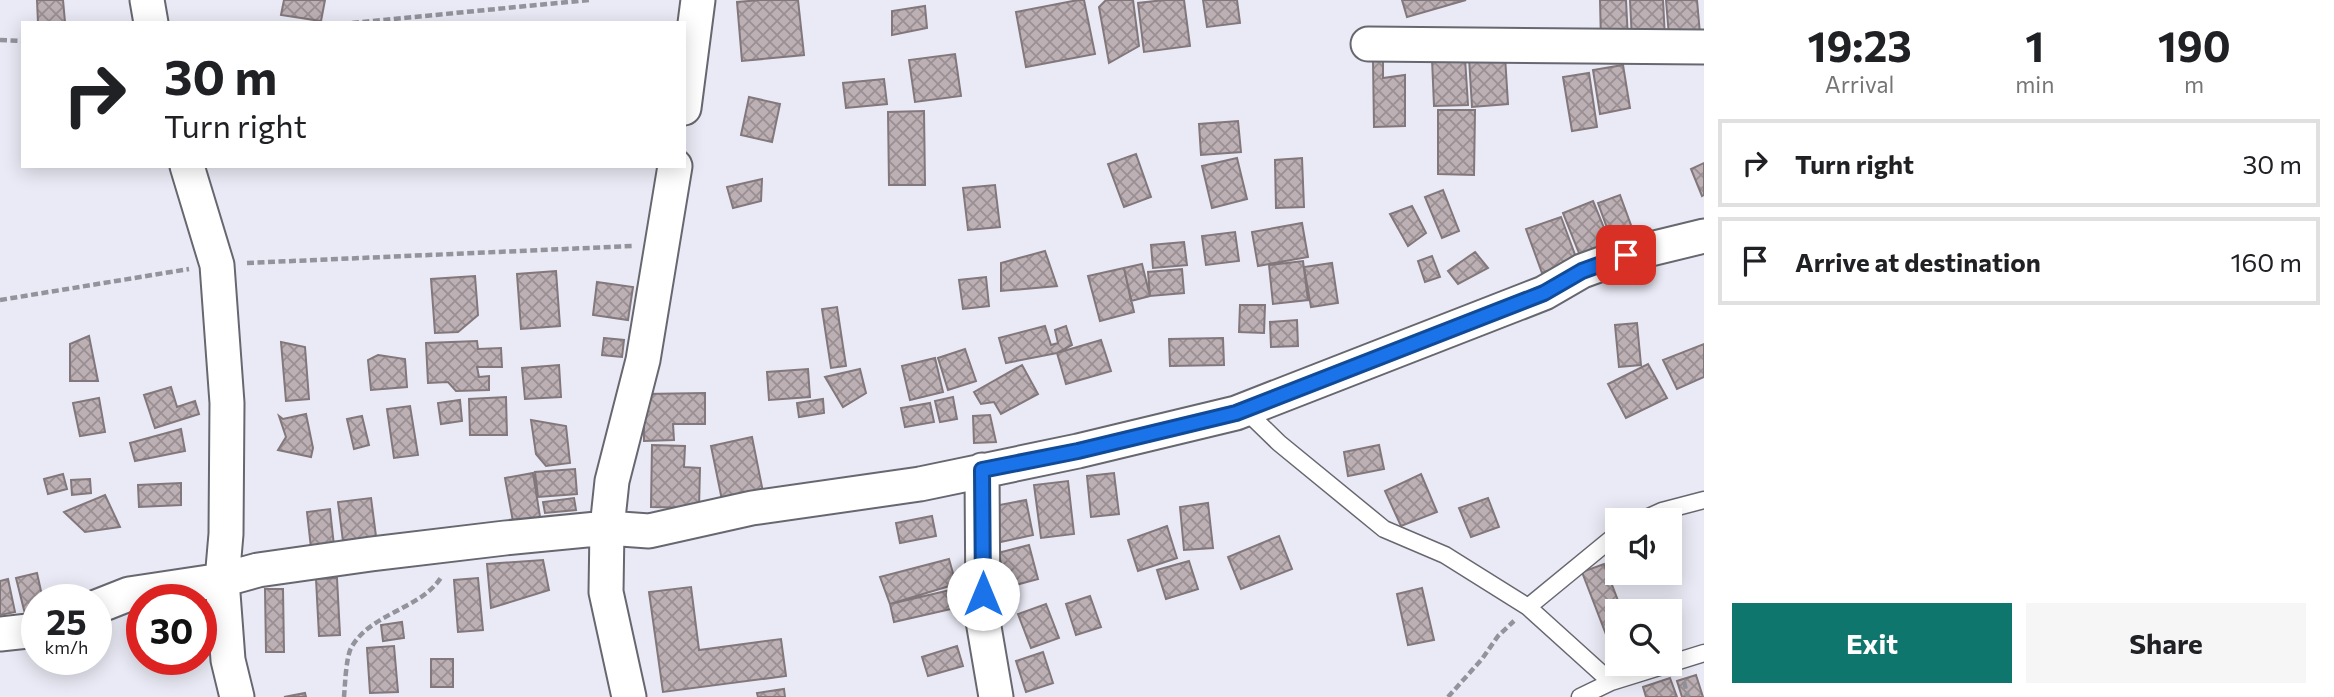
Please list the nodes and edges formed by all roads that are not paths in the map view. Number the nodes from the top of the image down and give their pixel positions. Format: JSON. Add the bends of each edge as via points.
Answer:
{"nodes":[{"id":1,"x":147,"y":0,"type":"edge"},
{"id":2,"x":698,"y":0,"type":"edge"},
{"id":3,"x":151,"y":21,"type":"edge"},
{"id":4,"x":1368,"y":44,"type":"dead end"},
{"id":5,"x":1704,"y":47,"type":"edge"},
{"id":6,"x":686,"y":93,"type":"edge"},
{"id":7,"x":188,"y":168,"type":"edge"},
{"id":8,"x":675,"y":168,"type":"edge"},
{"id":9,"x":1704,"y":236,"type":"edge"},
{"id":10,"x":1245,"y":410,"type":"junction"},
{"id":11,"x":982,"y":470,"type":"junction"},
{"id":12,"x":1704,"y":500,"type":"edge"},
{"id":13,"x":1673,"y":508,"type":"edge"},
{"id":14,"x":607,"y":528,"type":"junction"},
{"id":15,"x":1605,"y":544,"type":"edge"},
{"id":16,"x":222,"y":580,"type":"junction"},
{"id":17,"x":112,"y":601,"type":"edge"},
{"id":18,"x":1528,"y":607,"type":"junction"},
{"id":19,"x":21,"y":632,"type":"edge"},
{"id":20,"x":0,"y":634,"type":"edge"},
{"id":21,"x":1704,"y":653,"type":"edge"},
{"id":22,"x":1611,"y":682,"type":"junction"},
{"id":23,"x":237,"y":697,"type":"edge"},
{"id":24,"x":629,"y":697,"type":"edge"},
{"id":25,"x":996,"y":697,"type":"edge"},
{"id":26,"x":1580,"y":697,"type":"edge"}],
"edges":[{"from":1,"to":3,"type":"street"},
{"from":2,"to":6,"type":"street"},
{"from":4,"to":5,"type":"street"},
{"from":7,"to":16,"type":"street","via":[[217,265],[227,403]]},
{"from":8,"to":14,"type":"street","via":[[643,360],[612,481]]},
{"from":9,"to":10,"type":"street","via":[[1582,271],[1544,293]]},
{"from":10,"to":11,"type":"street"},
{"from":10,"to":18,"type":"lane","via":[[1384,529],[1445,555]]},
{"from":11,"to":14,"type":"street","via":[[920,484],[752,508],[649,531]]},
{"from":11,"to":25,"type":"street","via":[[983,621]]},
{"from":12,"to":13,"type":"lane"},
{"from":14,"to":16,"type":"street","via":[[258,570]]},
{"from":14,"to":24,"type":"street","via":[[606,592]]},
{"from":15,"to":18,"type":"lane"},
{"from":16,"to":17,"type":"street"},
{"from":16,"to":23,"type":"street","via":[[228,660]]},
{"from":18,"to":22,"type":"lane"},
{"from":19,"to":20,"type":"street"},
{"from":21,"to":22,"type":"lane"},
{"from":22,"to":26,"type":"lane"}]}
